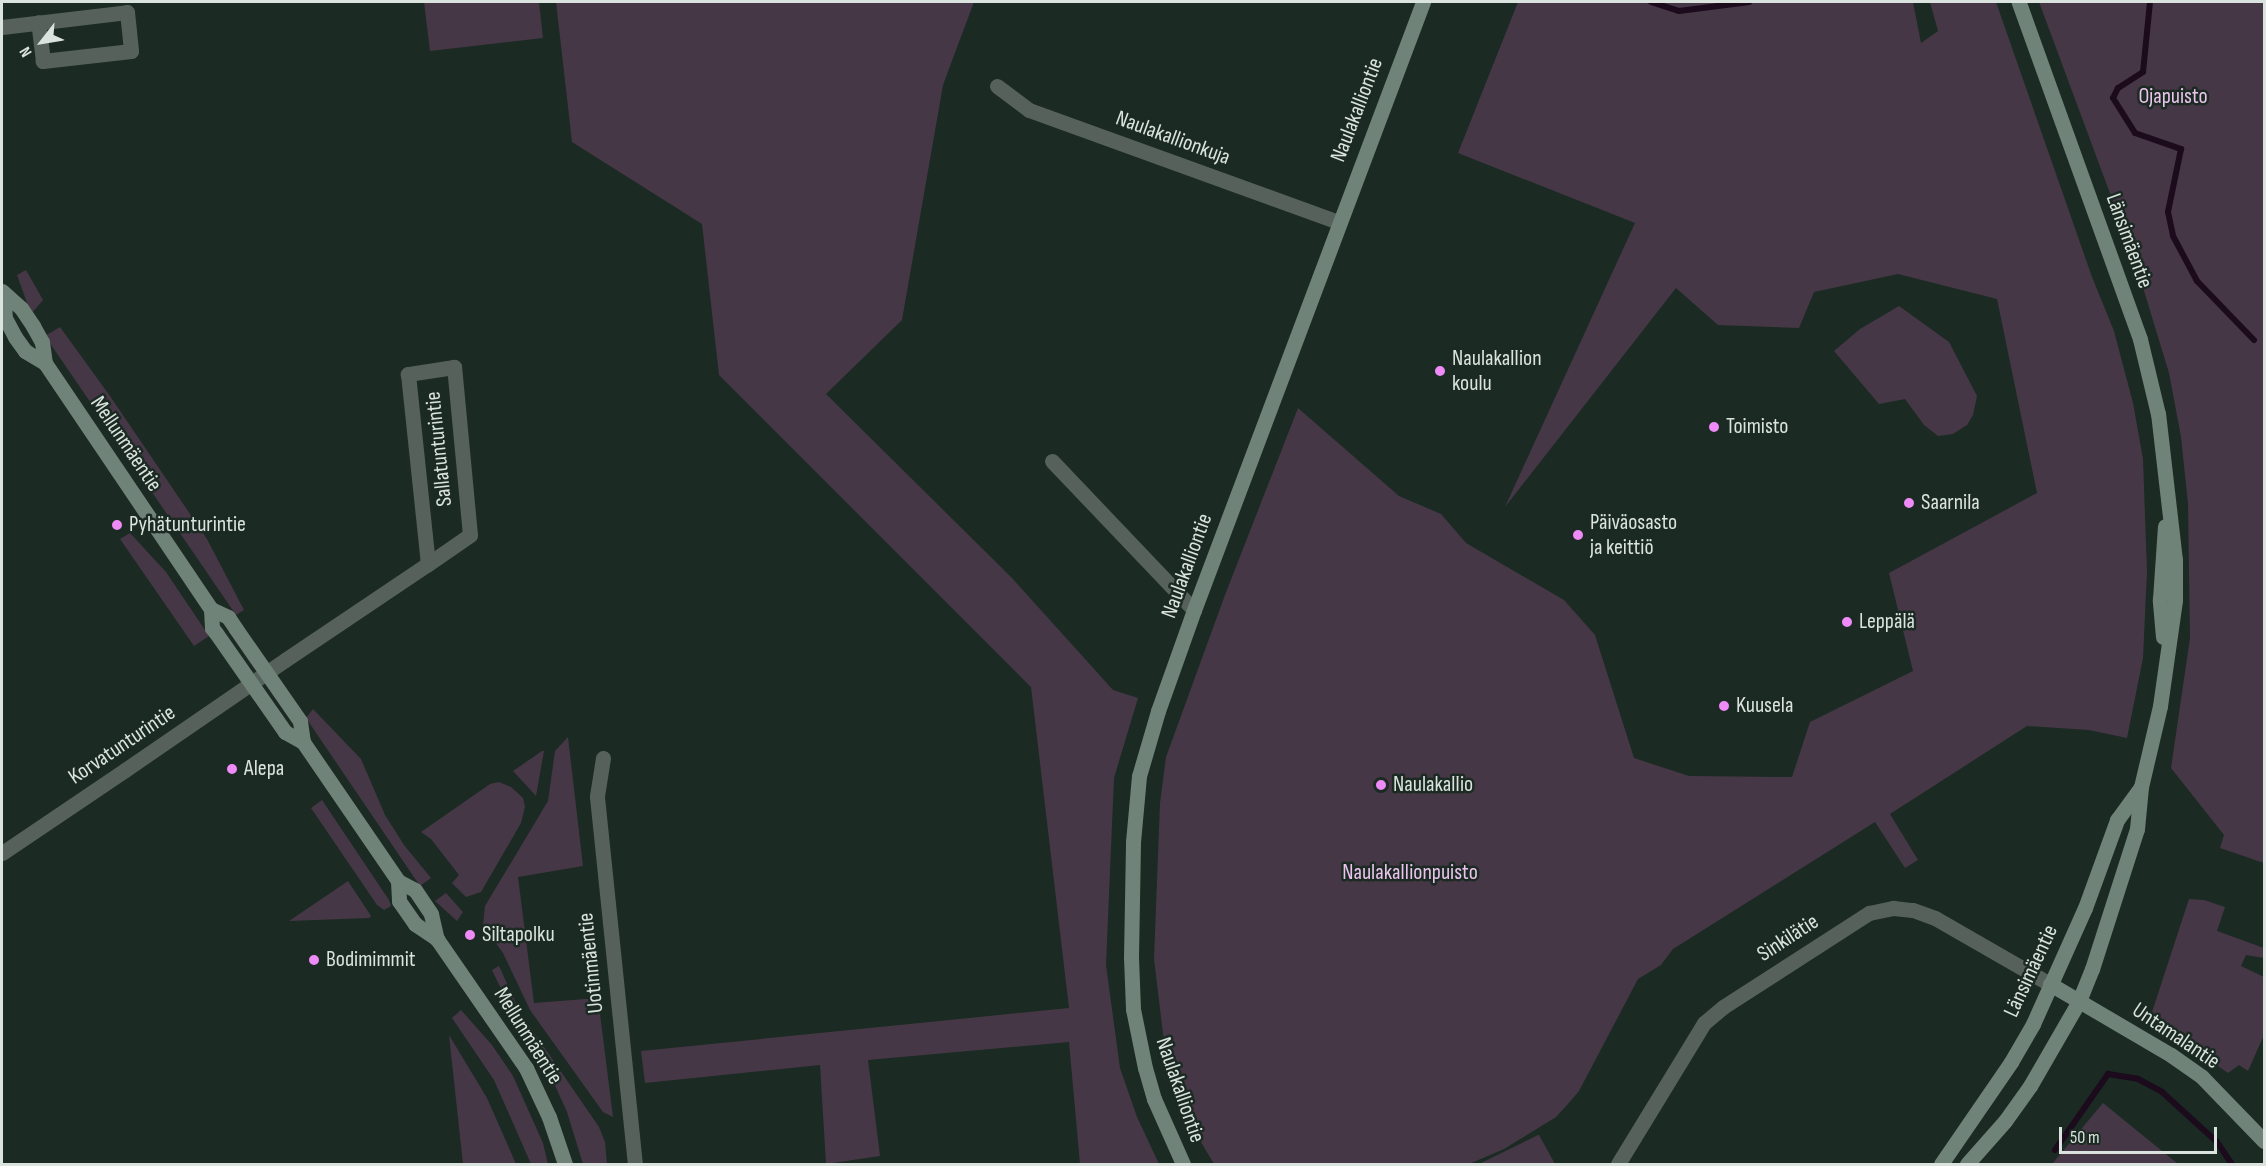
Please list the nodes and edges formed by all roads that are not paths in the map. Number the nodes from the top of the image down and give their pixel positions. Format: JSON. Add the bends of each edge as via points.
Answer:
{"nodes":[{"id":1,"x":1423,"y":2,"type":"edge"},
{"id":2,"x":2019,"y":2,"type":"edge"},
{"id":3,"x":38,"y":22,"type":"junction"},
{"id":4,"x":2,"y":27,"type":"edge"},
{"id":5,"x":997,"y":86,"type":"dead end"},
{"id":6,"x":1338,"y":222,"type":"junction"},
{"id":7,"x":3,"y":293,"type":"edge"},
{"id":8,"x":1052,"y":461,"type":"dead end"},
{"id":9,"x":428,"y":564,"type":"junction"},
{"id":10,"x":211,"y":609,"type":"junction"},
{"id":11,"x":1194,"y":610,"type":"junction"},
{"id":12,"x":267,"y":673,"type":"junction"},
{"id":13,"x":251,"y":683,"type":"junction"},
{"id":14,"x":303,"y":742,"type":"junction"},
{"id":15,"x":603,"y":758,"type":"dead end"},
{"id":16,"x":2141,"y":787,"type":"junction"},
{"id":17,"x":2,"y":853,"type":"edge"},
{"id":18,"x":2050,"y":984,"type":"junction"},
{"id":19,"x":2079,"y":1001,"type":"junction"},
{"id":20,"x":2265,"y":1141,"type":"edge"},
{"id":21,"x":564,"y":1164,"type":"edge"},
{"id":22,"x":635,"y":1164,"type":"edge"},
{"id":23,"x":1183,"y":1164,"type":"edge"},
{"id":24,"x":1618,"y":1164,"type":"edge"},
{"id":25,"x":1941,"y":1164,"type":"edge"},
{"id":26,"x":1966,"y":1164,"type":"edge"}],
"edges":[{"from":1,"to":6,"type":"main road","name":"Naulakalliontie"},
{"from":2,"to":16,"type":"main road","name":"Länsimäentie","via":[[2140,339],[2158,414],[2168,503],[2160,599],[2166,665]]},
{"from":3,"to":3,"type":"street","via":[[127,12],[131,51],[43,61]]},
{"from":3,"to":4,"type":"street"},
{"from":5,"to":6,"type":"street","name":"Naulakallionkuja","via":[[1029,110]]},
{"from":6,"to":11,"type":"main road","name":"Naulakalliontie"},
{"from":7,"to":10,"type":"main road","name":"Mellunmäentie","via":[[5,318],[15,337],[25,351],[45,363]]},
{"from":8,"to":11,"type":"street"},
{"from":9,"to":9,"type":"street","name":"Sallatunturintie","via":[[470,535],[454,367],[408,374]]},
{"from":9,"to":12,"type":"street","name":"Sallatunturintie"},
{"from":10,"to":12,"type":"main road","name":"Mellunmäentie","via":[[228,617]]},
{"from":10,"to":13,"type":"main road","name":"Mellunmäentie","via":[[212,628]]},
{"from":11,"to":23,"type":"main road","name":"Naulakalliontie","via":[[1139,777],[1133,842],[1131,983],[1138,1038],[1154,1099]]},
{"from":12,"to":13,"type":"street","name":"Korvatunturintie"},
{"from":12,"to":14,"type":"main road","name":"Mellunmäentie","via":[[300,721]]},
{"from":13,"to":14,"type":"main road","name":"Mellunmäentie","via":[[285,732]]},
{"from":13,"to":17,"type":"street","name":"Korvatunturintie"},
{"from":14,"to":21,"type":"main road","name":"Mellunmäentie","via":[[398,881],[399,901],[415,924],[437,939],[526,1068],[549,1117]]},
{"from":15,"to":22,"type":"street","name":"Uotinmäentie","via":[[597,797]]},
{"from":16,"to":18,"type":"main road","name":"Länsimäentie","via":[[2117,820],[2085,908]]},
{"from":16,"to":19,"type":"main road","name":"Länsimäentie","via":[[2137,829]]},
{"from":18,"to":19,"type":"main road","name":"Untamalantie"},
{"from":18,"to":24,"type":"street","name":"Sinkilätie","via":[[1935,918],[1893,908],[1869,913],[1704,1023]]},
{"from":18,"to":25,"type":"main road","name":"Länsimäentie","via":[[2011,1062]]},
{"from":19,"to":20,"type":"main road","name":"Untamalantie","via":[[2202,1077]]},
{"from":19,"to":26,"type":"main road","name":"Länsimäentie","via":[[2030,1086]]}]}
